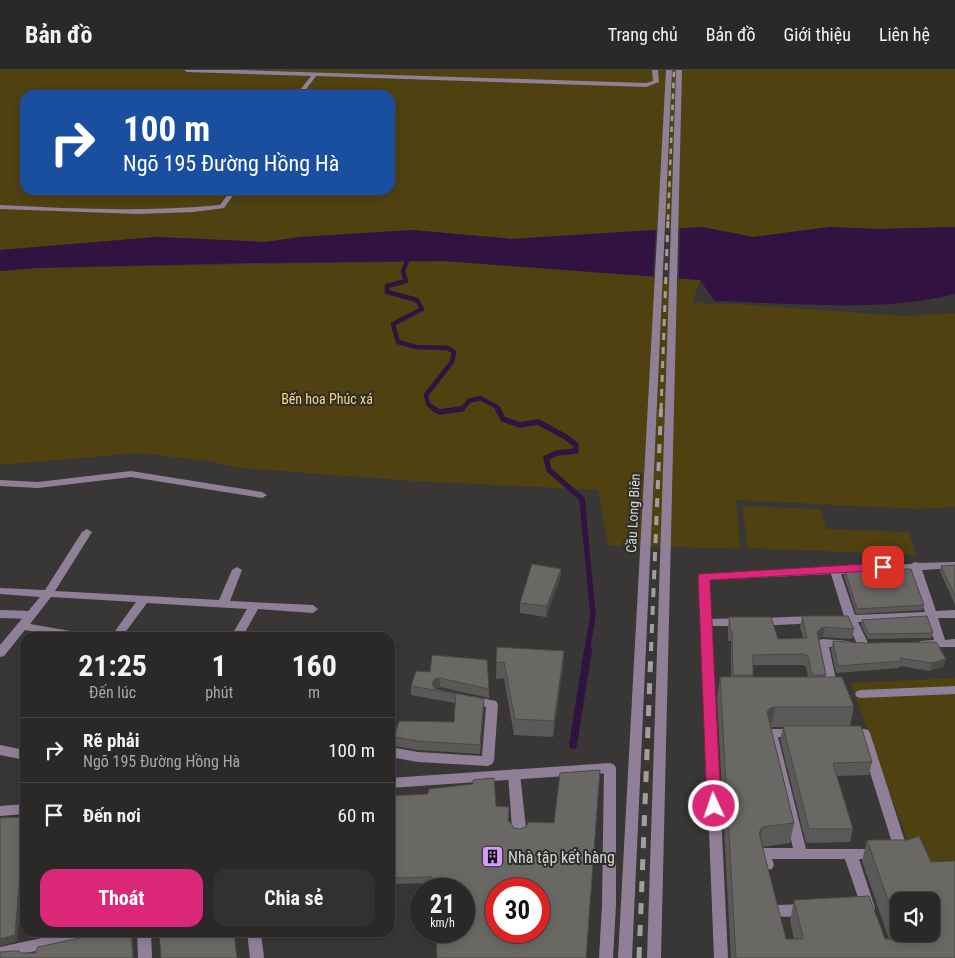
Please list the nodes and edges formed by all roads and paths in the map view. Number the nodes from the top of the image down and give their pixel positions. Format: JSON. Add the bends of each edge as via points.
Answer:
{"nodes":[{"id":1,"x":186,"y":70,"type":"edge"},
{"id":2,"x":655,"y":70,"type":"edge"},
{"id":3,"x":669,"y":70,"type":"edge"},
{"id":4,"x":679,"y":70,"type":"edge"},
{"id":5,"x":314,"y":75,"type":"junction"},
{"id":6,"x":303,"y":90,"type":"edge"},
{"id":7,"x":230,"y":195,"type":"edge"},
{"id":8,"x":0,"y":207,"type":"edge"},
{"id":9,"x":0,"y":483,"type":"edge"},
{"id":10,"x":262,"y":495,"type":"dead end"},
{"id":11,"x":87,"y":532,"type":"dead end"},
{"id":12,"x":915,"y":565,"type":"junction"},
{"id":13,"x":955,"y":565,"type":"edge"},
{"id":14,"x":237,"y":570,"type":"dead end"},
{"id":15,"x":834,"y":570,"type":"junction"},
{"id":16,"x":0,"y":591,"type":"edge"},
{"id":17,"x":48,"y":594,"type":"junction"},
{"id":18,"x":143,"y":600,"type":"junction"},
{"id":19,"x":223,"y":604,"type":"junction"},
{"id":20,"x":254,"y":606,"type":"junction"},
{"id":21,"x":314,"y":609,"type":"dead end"},
{"id":22,"x":0,"y":614,"type":"edge"},
{"id":23,"x":955,"y":614,"type":"edge"},
{"id":24,"x":30,"y":615,"type":"junction"},
{"id":25,"x":932,"y":616,"type":"junction"},
{"id":26,"x":851,"y":620,"type":"junction"},
{"id":27,"x":706,"y":623,"type":"junction"},
{"id":28,"x":22,"y":626,"type":"junction"},
{"id":29,"x":55,"y":632,"type":"edge"},
{"id":30,"x":119,"y":632,"type":"edge"},
{"id":31,"x":240,"y":632,"type":"edge"},
{"id":32,"x":955,"y":643,"type":"edge"},
{"id":33,"x":916,"y":644,"type":"edge"},
{"id":34,"x":942,"y":644,"type":"junction"},
{"id":35,"x":0,"y":653,"type":"edge"},
{"id":36,"x":832,"y":690,"type":"edge"},
{"id":37,"x":955,"y":690,"type":"edge"},
{"id":38,"x":861,"y":694,"type":"dead end"},
{"id":39,"x":458,"y":697,"type":"edge"},
{"id":40,"x":0,"y":750,"type":"edge"},
{"id":41,"x":395,"y":753,"type":"edge"},
{"id":42,"x":20,"y":754,"type":"edge"},
{"id":43,"x":514,"y":774,"type":"junction"},
{"id":44,"x":395,"y":783,"type":"edge"},
{"id":45,"x":20,"y":809,"type":"edge"},
{"id":46,"x":0,"y":811,"type":"edge"},
{"id":47,"x":519,"y":828,"type":"edge"},
{"id":48,"x":801,"y":854,"type":"junction"},
{"id":49,"x":850,"y":854,"type":"junction"},
{"id":50,"x":771,"y":882,"type":"edge"},
{"id":51,"x":853,"y":909,"type":"edge"},
{"id":52,"x":818,"y":910,"type":"edge"},
{"id":53,"x":778,"y":911,"type":"edge"},
{"id":54,"x":85,"y":937,"type":"edge"},
{"id":55,"x":144,"y":937,"type":"edge"},
{"id":56,"x":255,"y":937,"type":"edge"},
{"id":57,"x":0,"y":953,"type":"edge"},
{"id":58,"x":31,"y":953,"type":"edge"},
{"id":59,"x":145,"y":958,"type":"edge"},
{"id":60,"x":257,"y":958,"type":"edge"},
{"id":61,"x":606,"y":958,"type":"edge"},
{"id":62,"x":626,"y":958,"type":"edge"},
{"id":63,"x":654,"y":958,"type":"edge"},
{"id":64,"x":721,"y":958,"type":"edge"}],
"edges":[{"from":1,"to":5,"type":"street"},
{"from":2,"to":5,"type":"street","via":[[656,82],[646,85]]},
{"from":3,"to":62,"type":"street","name":"Cầu Long Biên"},
{"from":4,"to":63,"type":"street"},
{"from":5,"to":6,"type":"street"},
{"from":7,"to":8,"type":"street","via":[[222,207],[167,213]]},
{"from":9,"to":10,"type":"street","via":[[38,485],[131,474]]},
{"from":11,"to":17,"type":"street"},
{"from":12,"to":13,"type":"street"},
{"from":12,"to":15,"type":"street"},
{"from":12,"to":25,"type":"street"},
{"from":14,"to":19,"type":"street"},
{"from":15,"to":26,"type":"street"},
{"from":15,"to":27,"type":"street","via":[[704,576]]},
{"from":16,"to":17,"type":"street"},
{"from":17,"to":18,"type":"street"},
{"from":17,"to":24,"type":"street"},
{"from":18,"to":19,"type":"street"},
{"from":18,"to":30,"type":"street"},
{"from":19,"to":20,"type":"street"},
{"from":20,"to":21,"type":"street"},
{"from":20,"to":31,"type":"street"},
{"from":22,"to":24,"type":"street"},
{"from":23,"to":25,"type":"street"},
{"from":24,"to":28,"type":"street"},
{"from":25,"to":26,"type":"street"},
{"from":25,"to":34,"type":"street"},
{"from":26,"to":27,"type":"street"},
{"from":26,"to":36,"type":"street","via":[[867,645],[824,643]]},
{"from":27,"to":64,"type":"street","via":[[713,691]]},
{"from":28,"to":29,"type":"street"},
{"from":28,"to":35,"type":"street"},
{"from":32,"to":34,"type":"street"},
{"from":33,"to":34,"type":"street"},
{"from":37,"to":38,"type":"street"},
{"from":39,"to":41,"type":"street","via":[[492,704],[488,761]]},
{"from":40,"to":42,"type":"street"},
{"from":43,"to":44,"type":"street"},
{"from":43,"to":47,"type":"street"},
{"from":43,"to":61,"type":"street","via":[[610,768]]},
{"from":45,"to":46,"type":"street"},
{"from":48,"to":49,"type":"street"},
{"from":48,"to":49,"type":"street","via":[[771,733],[864,733],[902,854]]},
{"from":48,"to":50,"type":"street","via":[[764,854]]},
{"from":49,"to":51,"type":"street","via":[[870,913]]},
{"from":52,"to":53,"type":"street"},
{"from":54,"to":58,"type":"street"},
{"from":55,"to":59,"type":"street"},
{"from":56,"to":60,"type":"street"},
{"from":57,"to":58,"type":"street"}]}
